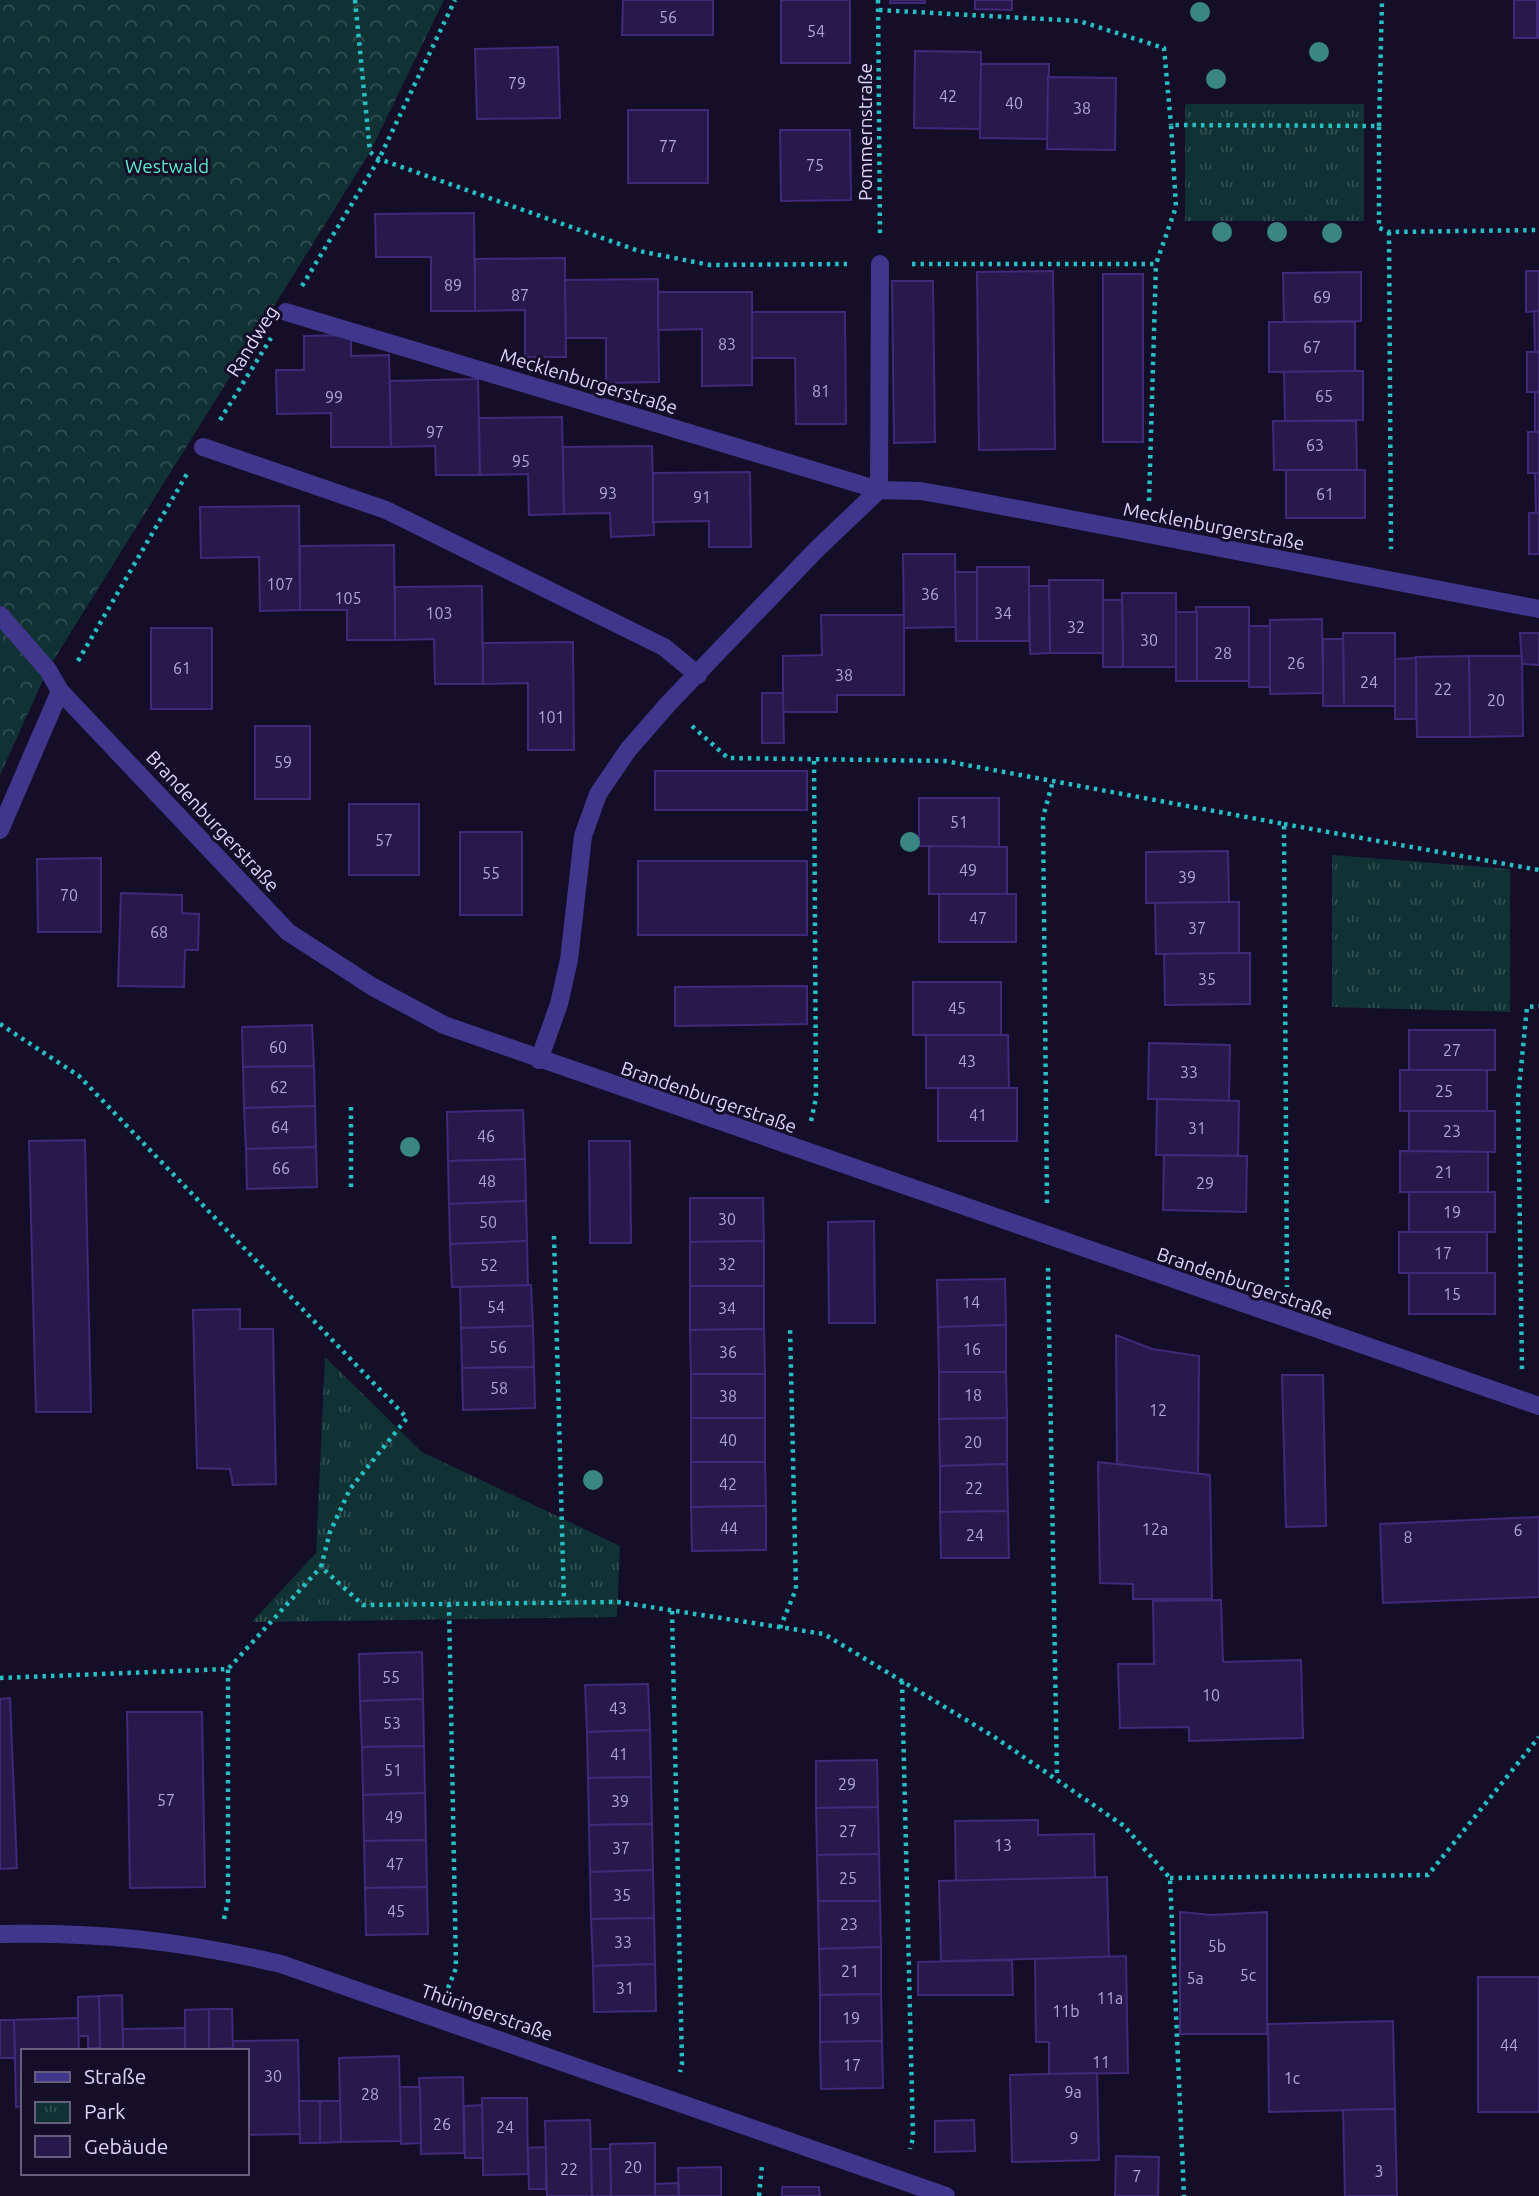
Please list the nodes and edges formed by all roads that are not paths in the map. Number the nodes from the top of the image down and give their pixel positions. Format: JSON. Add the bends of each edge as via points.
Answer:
{"nodes":[{"id":1,"x":880,"y":264,"type":"road end"},
{"id":2,"x":286,"y":313,"type":"road end"},
{"id":3,"x":203,"y":447,"type":"road end"},
{"id":4,"x":879,"y":489,"type":"junction"},
{"id":5,"x":1539,"y":609,"type":"edge"},
{"id":6,"x":0,"y":615,"type":"edge"},
{"id":7,"x":698,"y":676,"type":"junction"},
{"id":8,"x":60,"y":691,"type":"junction"},
{"id":9,"x":0,"y":830,"type":"edge"},
{"id":10,"x":540,"y":1060,"type":"junction"},
{"id":11,"x":1531,"y":1403,"type":"edge"},
{"id":12,"x":0,"y":1934,"type":"edge"},
{"id":13,"x":946,"y":2196,"type":"edge"}],
"edges":[{"from":1,"to":4,"type":"street"},
{"from":2,"to":4,"type":"street","name":"Mecklenburgerstraße"},
{"from":3,"to":7,"type":"street","via":[[386,510],[664,647]]},
{"from":4,"to":5,"type":"street","name":"Mecklenburgerstraße","via":[[920,491]]},
{"from":4,"to":7,"type":"street"},
{"from":6,"to":8,"type":"street","name":"Brandenburgerstraße","via":[[48,670]]},
{"from":7,"to":10,"type":"street","via":[[628,750],[598,794],[583,836],[569,960]]},
{"from":8,"to":9,"type":"street"},
{"from":8,"to":10,"type":"street","name":"Brandenburgerstraße","via":[[288,932],[444,1025]]},
{"from":10,"to":11,"type":"street","name":"Brandenburgerstraße"},
{"from":12,"to":13,"type":"street","name":"Thüringerstraße","via":[[134,1937],[281,1964]]}]}
